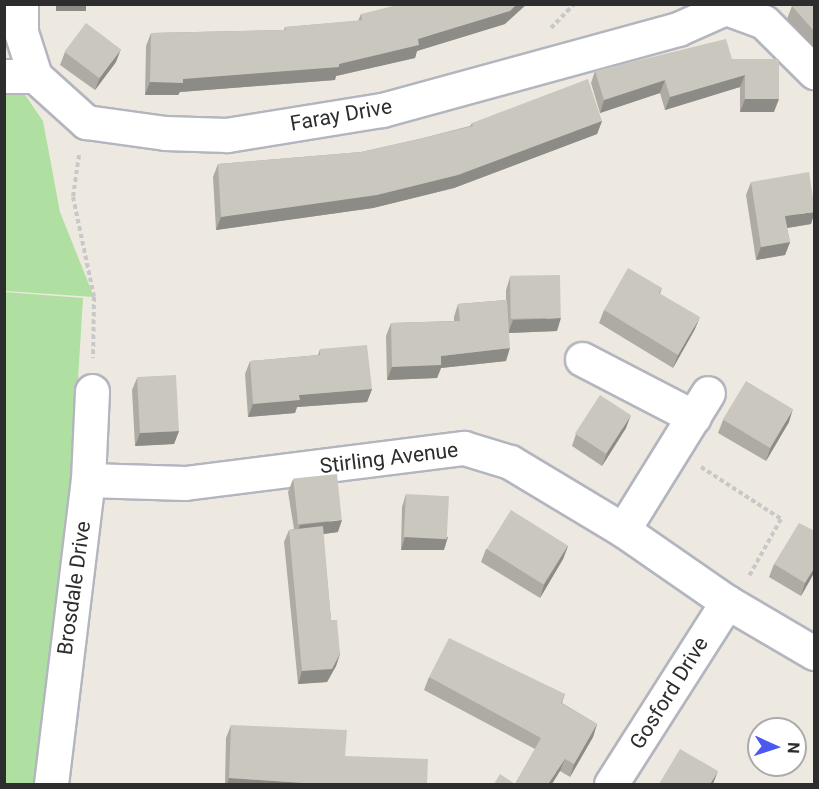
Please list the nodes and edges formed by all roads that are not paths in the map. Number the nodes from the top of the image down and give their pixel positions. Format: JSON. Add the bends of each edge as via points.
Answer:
{"nodes":[{"id":1,"x":21,"y":4,"type":"edge"},
{"id":2,"x":728,"y":6,"type":"edge"},
{"id":3,"x":814,"y":72,"type":"edge"},
{"id":4,"x":20,"y":76,"type":"edge"},
{"id":5,"x":582,"y":359,"type":"dead end"},
{"id":6,"x":92,"y":391,"type":"road end"},
{"id":7,"x":88,"y":480,"type":"junction"},
{"id":8,"x":623,"y":530,"type":"junction"},
{"id":9,"x":730,"y":604,"type":"junction"},
{"id":10,"x":814,"y":653,"type":"edge"},
{"id":11,"x":51,"y":784,"type":"edge"},
{"id":12,"x":611,"y":784,"type":"edge"}],
"edges":[{"from":1,"to":4,"type":"street"},
{"from":2,"to":3,"type":"street","via":[[764,22]]},
{"from":2,"to":4,"type":"street","name":"Faray Drive","via":[[678,28],[382,110],[227,135],[165,133],[86,122]]},
{"from":5,"to":8,"type":"street","via":[[701,405]]},
{"from":6,"to":7,"type":"street","name":"Brosdale Drive"},
{"from":7,"to":8,"type":"street","name":"Stirling Avenue","via":[[185,483],[464,448],[510,462]]},
{"from":7,"to":11,"type":"street","name":"Brosdale Drive"},
{"from":8,"to":9,"type":"street","name":"Stirling Avenue"},
{"from":9,"to":10,"type":"street","name":"Stirling Avenue"},
{"from":9,"to":12,"type":"street","name":"Gosford Drive"}]}
